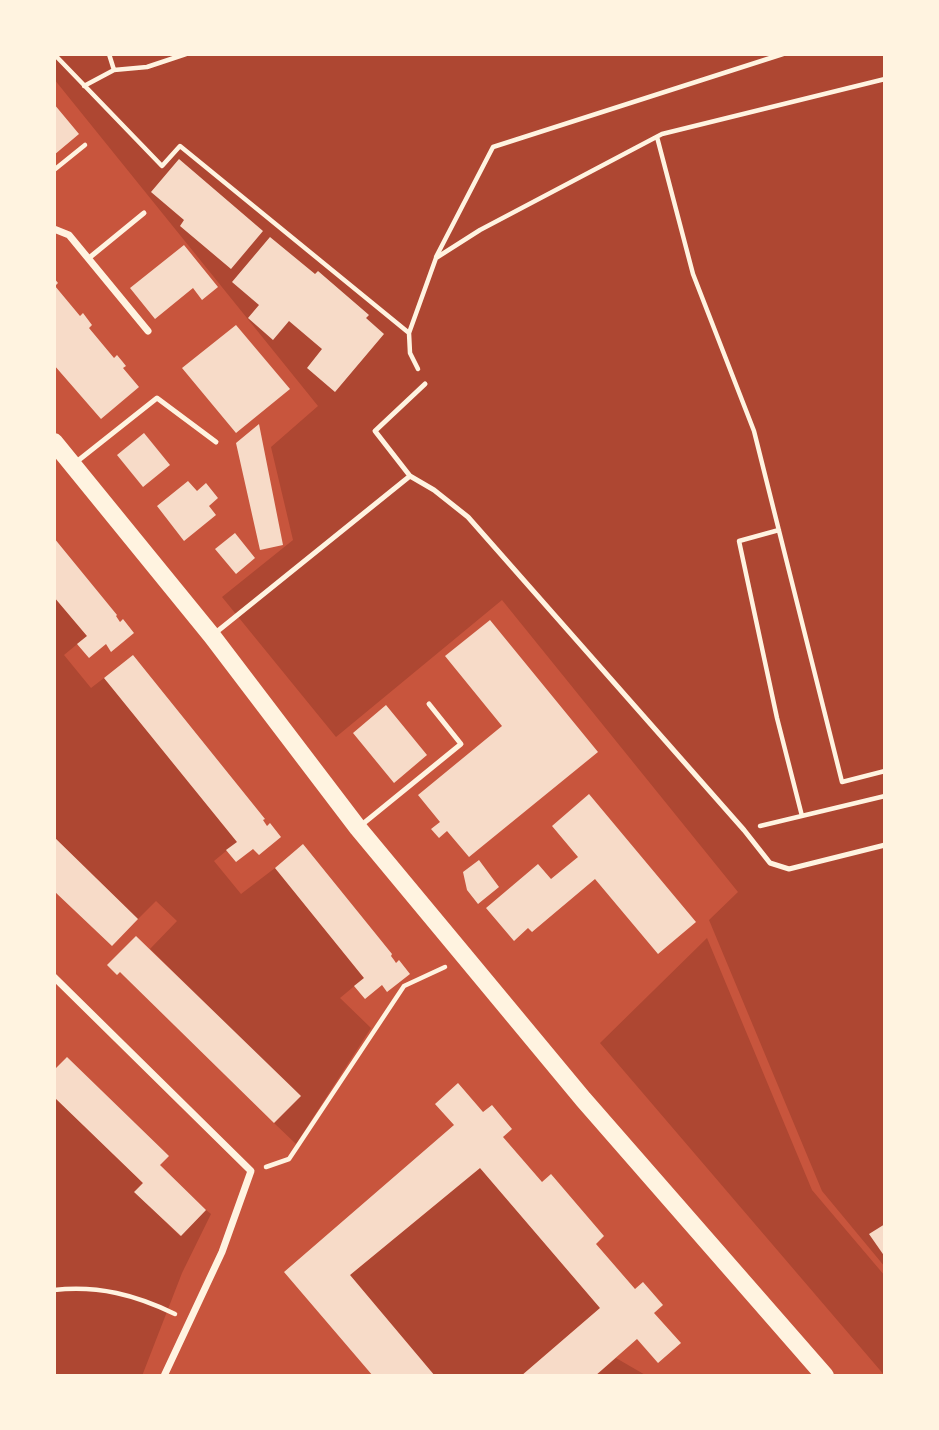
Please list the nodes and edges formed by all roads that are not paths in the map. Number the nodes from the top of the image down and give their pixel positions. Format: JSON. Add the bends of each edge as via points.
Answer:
{"nodes":[{"id":1,"x":144,"y":212,"type":"dead end"},
{"id":2,"x":54,"y":229,"type":"edge"},
{"id":3,"x":89,"y":258,"type":"junction"},
{"id":4,"x":148,"y":331,"type":"dead end"},
{"id":5,"x":425,"y":384,"type":"road end"},
{"id":6,"x":216,"y":442,"type":"dead end"},
{"id":7,"x":54,"y":443,"type":"edge"},
{"id":8,"x":73,"y":465,"type":"junction"},
{"id":9,"x":410,"y":475,"type":"junction"},
{"id":10,"x":212,"y":636,"type":"junction"},
{"id":11,"x":429,"y":704,"type":"dead end"},
{"id":12,"x":358,"y":828,"type":"junction"},
{"id":13,"x":885,"y":845,"type":"edge"},
{"id":14,"x":54,"y":977,"type":"edge"},
{"id":15,"x":164,"y":1376,"type":"edge"},
{"id":16,"x":825,"y":1376,"type":"edge"}],
"edges":[{"from":1,"to":3,"type":"lane"},
{"from":2,"to":3,"type":"street","via":[[69,235]]},
{"from":3,"to":4,"type":"street"},
{"from":5,"to":9,"type":"lane","via":[[375,431]]},
{"from":6,"to":8,"type":"lane","via":[[157,398]]},
{"from":7,"to":8,"type":"main road"},
{"from":8,"to":10,"type":"main road"},
{"from":9,"to":10,"type":"lane"},
{"from":9,"to":13,"type":"lane","via":[[468,517],[770,863],[789,869]]},
{"from":10,"to":12,"type":"main road"},
{"from":11,"to":12,"type":"lane","via":[[461,744]]},
{"from":12,"to":16,"type":"main road","via":[[583,1099]]},
{"from":14,"to":15,"type":"street","via":[[251,1171],[222,1252]]}]}
